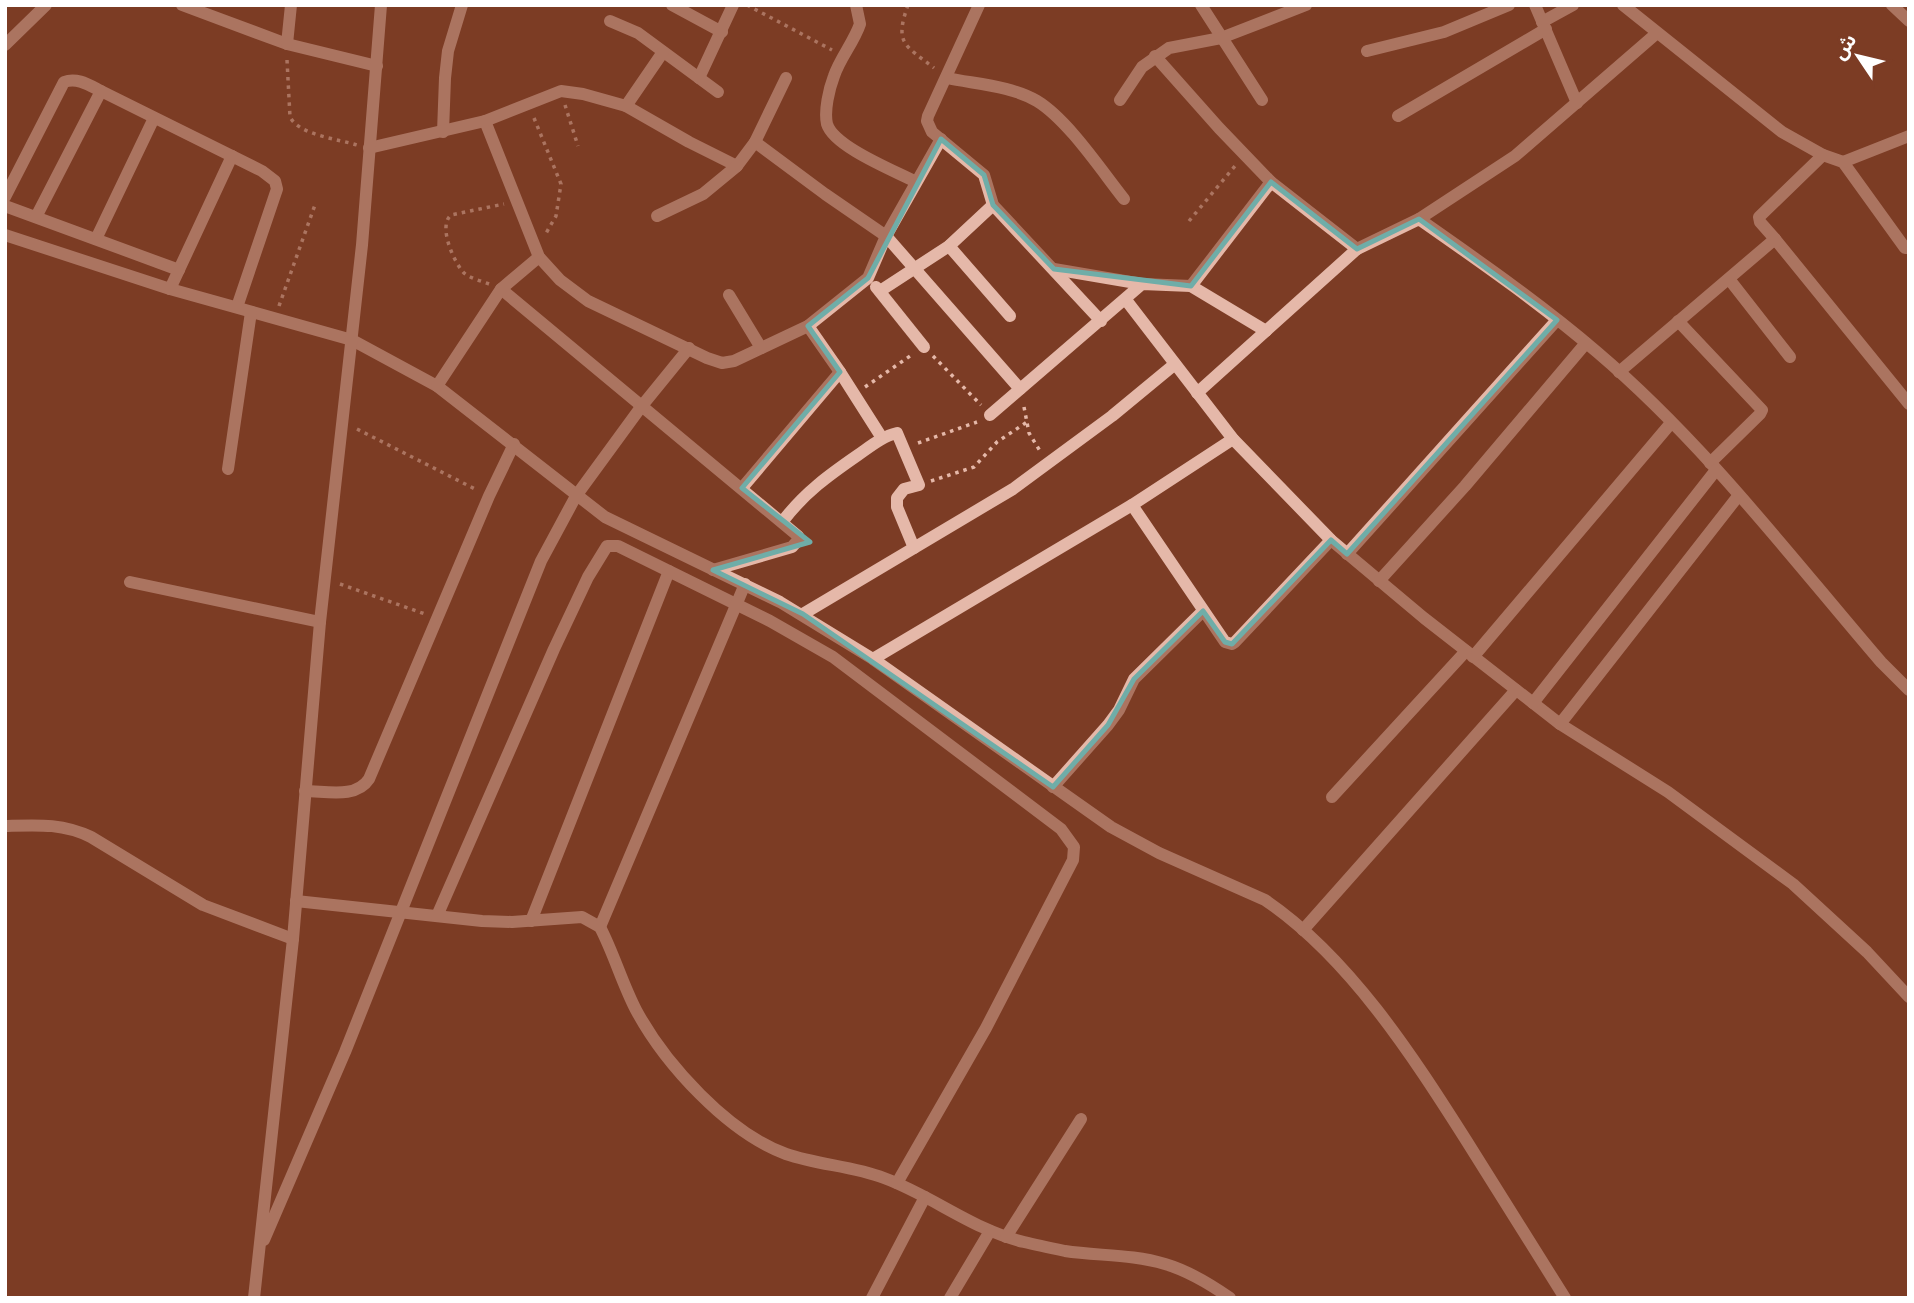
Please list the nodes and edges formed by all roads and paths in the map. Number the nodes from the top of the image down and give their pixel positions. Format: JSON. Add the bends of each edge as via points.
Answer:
{"nodes":[{"id":1,"x":46,"y":5,"type":"edge"},
{"id":2,"x":182,"y":5,"type":"edge"},
{"id":3,"x":291,"y":5,"type":"edge"},
{"id":4,"x":381,"y":5,"type":"edge"},
{"id":5,"x":462,"y":5,"type":"edge"},
{"id":6,"x":672,"y":5,"type":"edge"},
{"id":7,"x":733,"y":5,"type":"edge"},
{"id":8,"x":747,"y":5,"type":"edge"},
{"id":9,"x":856,"y":5,"type":"edge"},
{"id":10,"x":908,"y":5,"type":"edge"},
{"id":11,"x":979,"y":5,"type":"edge"},
{"id":12,"x":1201,"y":5,"type":"edge"},
{"id":13,"x":1306,"y":5,"type":"edge"},
{"id":14,"x":1509,"y":5,"type":"edge"},
{"id":15,"x":1535,"y":5,"type":"edge"},
{"id":16,"x":1573,"y":5,"type":"edge"},
{"id":17,"x":1623,"y":5,"type":"edge"},
{"id":18,"x":1892,"y":5,"type":"edge"},
{"id":19,"x":610,"y":21,"type":"dead end"},
{"id":20,"x":1909,"y":21,"type":"edge"},
{"id":21,"x":1544,"y":25,"type":"junction"},
{"id":22,"x":722,"y":32,"type":"junction"},
{"id":23,"x":1657,"y":33,"type":"junction"},
{"id":24,"x":1221,"y":38,"type":"junction"},
{"id":25,"x":287,"y":44,"type":"junction"},
{"id":26,"x":5,"y":45,"type":"edge"},
{"id":27,"x":1367,"y":51,"type":"dead end"},
{"id":28,"x":663,"y":52,"type":"junction"},
{"id":29,"x":843,"y":54,"type":"junction"},
{"id":30,"x":1155,"y":56,"type":"junction"},
{"id":31,"x":377,"y":66,"type":"junction"},
{"id":32,"x":699,"y":78,"type":"junction"},
{"id":33,"x":786,"y":78,"type":"dead end"},
{"id":34,"x":947,"y":78,"type":"junction"},
{"id":35,"x":101,"y":91,"type":"junction"},
{"id":36,"x":561,"y":91,"type":"junction"},
{"id":37,"x":718,"y":92,"type":"dead end"},
{"id":38,"x":1120,"y":100,"type":"dead end"},
{"id":39,"x":1262,"y":100,"type":"dead end"},
{"id":40,"x":528,"y":103,"type":"junction"},
{"id":41,"x":1577,"y":103,"type":"junction"},
{"id":42,"x":626,"y":106,"type":"junction"},
{"id":43,"x":1398,"y":116,"type":"dead end"},
{"id":44,"x":155,"y":118,"type":"junction"},
{"id":45,"x":485,"y":121,"type":"junction"},
{"id":46,"x":443,"y":132,"type":"junction"},
{"id":47,"x":1909,"y":135,"type":"edge"},
{"id":48,"x":941,"y":139,"type":"junction"},
{"id":49,"x":755,"y":142,"type":"junction"},
{"id":50,"x":578,"y":146,"type":"dead end"},
{"id":51,"x":369,"y":148,"type":"junction"},
{"id":52,"x":1244,"y":155,"type":"junction"},
{"id":53,"x":1823,"y":155,"type":"junction"},
{"id":54,"x":232,"y":156,"type":"junction"},
{"id":55,"x":1843,"y":162,"type":"junction"},
{"id":56,"x":737,"y":166,"type":"junction"},
{"id":57,"x":916,"y":182,"type":"junction"},
{"id":58,"x":1271,"y":182,"type":"junction"},
{"id":59,"x":5,"y":197,"type":"edge"},
{"id":60,"x":1124,"y":199,"type":"dead end"},
{"id":61,"x":316,"y":202,"type":"dead end"},
{"id":62,"x":515,"y":202,"type":"junction"},
{"id":63,"x":993,"y":205,"type":"junction"},
{"id":64,"x":5,"y":206,"type":"edge"},
{"id":65,"x":657,"y":216,"type":"dead end"},
{"id":66,"x":36,"y":217,"type":"junction"},
{"id":67,"x":1419,"y":219,"type":"junction"},
{"id":68,"x":1189,"y":221,"type":"dead end"},
{"id":69,"x":5,"y":235,"type":"edge"},
{"id":70,"x":886,"y":236,"type":"junction"},
{"id":71,"x":96,"y":239,"type":"junction"},
{"id":72,"x":1775,"y":239,"type":"junction"},
{"id":73,"x":949,"y":246,"type":"junction"},
{"id":74,"x":1909,"y":248,"type":"edge"},
{"id":75,"x":1357,"y":249,"type":"junction"},
{"id":76,"x":539,"y":257,"type":"junction"},
{"id":77,"x":917,"y":269,"type":"junction"},
{"id":78,"x":179,"y":270,"type":"junction"},
{"id":79,"x":1054,"y":270,"type":"junction"},
{"id":80,"x":868,"y":278,"type":"junction"},
{"id":81,"x":1729,"y":279,"type":"junction"},
{"id":82,"x":1142,"y":284,"type":"junction"},
{"id":83,"x":1191,"y":286,"type":"junction"},
{"id":84,"x":170,"y":289,"type":"junction"},
{"id":85,"x":501,"y":289,"type":"junction"},
{"id":86,"x":880,"y":291,"type":"junction"},
{"id":87,"x":729,"y":295,"type":"dead end"},
{"id":88,"x":1126,"y":300,"type":"junction"},
{"id":89,"x":237,"y":307,"type":"junction"},
{"id":90,"x":251,"y":312,"type":"junction"},
{"id":91,"x":1010,"y":316,"type":"dead end"},
{"id":92,"x":274,"y":318,"type":"junction"},
{"id":93,"x":1557,"y":320,"type":"junction"},
{"id":94,"x":1101,"y":321,"type":"junction"},
{"id":95,"x":1678,"y":321,"type":"junction"},
{"id":96,"x":808,"y":326,"type":"junction"},
{"id":97,"x":1266,"y":331,"type":"junction"},
{"id":98,"x":352,"y":340,"type":"junction"},
{"id":99,"x":1586,"y":344,"type":"junction"},
{"id":100,"x":923,"y":347,"type":"junction"},
{"id":101,"x":689,"y":348,"type":"junction"},
{"id":102,"x":761,"y":348,"type":"junction"},
{"id":103,"x":1790,"y":356,"type":"dead end"},
{"id":104,"x":1175,"y":363,"type":"junction"},
{"id":105,"x":841,"y":372,"type":"junction"},
{"id":106,"x":1619,"y":372,"type":"junction"},
{"id":107,"x":438,"y":386,"type":"junction"},
{"id":108,"x":1020,"y":389,"type":"junction"},
{"id":109,"x":1196,"y":393,"type":"junction"},
{"id":110,"x":854,"y":394,"type":"junction"},
{"id":111,"x":1909,"y":404,"type":"edge"},
{"id":112,"x":641,"y":407,"type":"junction"},
{"id":113,"x":990,"y":415,"type":"junction"},
{"id":114,"x":343,"y":422,"type":"junction"},
{"id":115,"x":1027,"y":422,"type":"junction"},
{"id":116,"x":1671,"y":422,"type":"junction"},
{"id":117,"x":882,"y":438,"type":"junction"},
{"id":118,"x":1233,"y":439,"type":"junction"},
{"id":119,"x":514,"y":444,"type":"junction"},
{"id":120,"x":904,"y":448,"type":"junction"},
{"id":121,"x":1049,"y":465,"type":"junction"},
{"id":122,"x":1713,"y":467,"type":"junction"},
{"id":123,"x":228,"y":469,"type":"dead end"},
{"id":124,"x":919,"y":485,"type":"junction"},
{"id":125,"x":742,"y":488,"type":"junction"},
{"id":126,"x":1739,"y":495,"type":"junction"},
{"id":127,"x":489,"y":496,"type":"junction"},
{"id":128,"x":576,"y":496,"type":"junction"},
{"id":129,"x":1132,"y":505,"type":"junction"},
{"id":130,"x":783,"y":521,"type":"junction"},
{"id":131,"x":1331,"y":540,"type":"junction"},
{"id":132,"x":914,"y":548,"type":"junction"},
{"id":133,"x":1347,"y":554,"type":"junction"},
{"id":134,"x":713,"y":570,"type":"junction"},
{"id":135,"x":669,"y":571,"type":"junction"},
{"id":136,"x":326,"y":579,"type":"junction"},
{"id":137,"x":1379,"y":581,"type":"junction"},
{"id":138,"x":130,"y":582,"type":"dead end"},
{"id":139,"x":744,"y":584,"type":"junction"},
{"id":140,"x":736,"y":604,"type":"junction"},
{"id":141,"x":1203,"y":611,"type":"junction"},
{"id":142,"x":803,"y":614,"type":"junction"},
{"id":143,"x":437,"y":619,"type":"junction"},
{"id":144,"x":320,"y":622,"type":"junction"},
{"id":145,"x":1470,"y":654,"type":"junction"},
{"id":146,"x":873,"y":659,"type":"junction"},
{"id":147,"x":1516,"y":690,"type":"junction"},
{"id":148,"x":1909,"y":690,"type":"edge"},
{"id":149,"x":1532,"y":702,"type":"junction"},
{"id":150,"x":1560,"y":723,"type":"junction"},
{"id":151,"x":1054,"y":787,"type":"junction"},
{"id":152,"x":305,"y":791,"type":"junction"},
{"id":153,"x":1332,"y":797,"type":"dead end"},
{"id":154,"x":5,"y":826,"type":"edge"},
{"id":155,"x":296,"y":901,"type":"junction"},
{"id":156,"x":400,"y":911,"type":"junction"},
{"id":157,"x":437,"y":916,"type":"junction"},
{"id":158,"x":531,"y":921,"type":"junction"},
{"id":159,"x":600,"y":927,"type":"junction"},
{"id":160,"x":1303,"y":930,"type":"junction"},
{"id":161,"x":293,"y":939,"type":"junction"},
{"id":162,"x":1909,"y":997,"type":"edge"},
{"id":163,"x":1082,"y":1119,"type":"dead end"},
{"id":164,"x":897,"y":1183,"type":"junction"},
{"id":165,"x":925,"y":1197,"type":"junction"},
{"id":166,"x":990,"y":1231,"type":"junction"},
{"id":167,"x":1006,"y":1237,"type":"junction"},
{"id":168,"x":258,"y":1253,"type":"junction"},
{"id":169,"x":1228,"y":1297,"type":"edge"},
{"id":170,"x":254,"y":1298,"type":"edge"},
{"id":171,"x":872,"y":1298,"type":"edge"},
{"id":172,"x":950,"y":1298,"type":"edge"},
{"id":173,"x":1565,"y":1298,"type":"edge"}],
"edges":[{"from":1,"to":26,"type":"street"},
{"from":2,"to":25,"type":"street"},
{"from":3,"to":25,"type":"street"},
{"from":4,"to":31,"type":"street"},
{"from":5,"to":46,"type":"street","via":[[448,51]]},
{"from":6,"to":22,"type":"street"},
{"from":7,"to":22,"type":"street"},
{"from":8,"to":29,"type":"path"},
{"from":9,"to":29,"type":"street","via":[[860,24]]},
{"from":10,"to":34,"type":"path","via":[[900,33],[904,44]]},
{"from":11,"to":34,"type":"street"},
{"from":12,"to":24,"type":"street"},
{"from":13,"to":24,"type":"street"},
{"from":14,"to":27,"type":"street","via":[[1444,32]]},
{"from":15,"to":21,"type":"street"},
{"from":16,"to":21,"type":"street"},
{"from":17,"to":23,"type":"street"},
{"from":18,"to":20,"type":"street"},
{"from":19,"to":28,"type":"street","via":[[638,33]]},
{"from":21,"to":41,"type":"street"},
{"from":21,"to":43,"type":"street"},
{"from":22,"to":32,"type":"street"},
{"from":23,"to":41,"type":"street"},
{"from":23,"to":53,"type":"street","via":[[1782,132]]},
{"from":24,"to":30,"type":"street","via":[[1177,44]]},
{"from":24,"to":39,"type":"street"},
{"from":25,"to":31,"type":"street"},
{"from":25,"to":51,"type":"path","via":[[293,124]]},
{"from":28,"to":32,"type":"street"},
{"from":28,"to":42,"type":"street"},
{"from":29,"to":57,"type":"street","via":[[829,91],[830,130],[854,150]]},
{"from":30,"to":38,"type":"street","via":[[1135,75]]},
{"from":30,"to":52,"type":"street"},
{"from":31,"to":51,"type":"street"},
{"from":32,"to":37,"type":"street"},
{"from":33,"to":49,"type":"street"},
{"from":34,"to":48,"type":"street","via":[[927,121]]},
{"from":34,"to":60,"type":"street","via":[[1037,101],[1058,118]]},
{"from":35,"to":44,"type":"street"},
{"from":35,"to":59,"type":"street","via":[[79,81],[64,82]]},
{"from":35,"to":66,"type":"street"},
{"from":36,"to":40,"type":"street"},
{"from":36,"to":42,"type":"street"},
{"from":36,"to":50,"type":"path"},
{"from":40,"to":45,"type":"street"},
{"from":40,"to":76,"type":"path","via":[[561,184],[556,216]]},
{"from":41,"to":67,"type":"street","via":[[1498,169]]},
{"from":42,"to":56,"type":"street"},
{"from":44,"to":54,"type":"street"},
{"from":44,"to":71,"type":"street"},
{"from":45,"to":46,"type":"street"},
{"from":45,"to":62,"type":"street"},
{"from":46,"to":51,"type":"street"},
{"from":47,"to":55,"type":"street"},
{"from":48,"to":57,"type":"street"},
{"from":48,"to":63,"type":"street","via":[[984,175]]},
{"from":49,"to":56,"type":"street"},
{"from":49,"to":70,"type":"street"},
{"from":51,"to":98,"type":"street"},
{"from":52,"to":58,"type":"street"},
{"from":52,"to":68,"type":"path"},
{"from":53,"to":55,"type":"street"},
{"from":53,"to":72,"type":"street","via":[[1759,217]]},
{"from":54,"to":78,"type":"street"},
{"from":54,"to":89,"type":"street","via":[[271,177],[277,189]]},
{"from":55,"to":74,"type":"street"},
{"from":56,"to":65,"type":"street","via":[[703,194]]},
{"from":57,"to":70,"type":"street"},
{"from":58,"to":75,"type":"street"},
{"from":58,"to":83,"type":"street"},
{"from":61,"to":92,"type":"path"},
{"from":62,"to":76,"type":"street"},
{"from":62,"to":85,"type":"path","via":[[452,215],[445,223],[444,232],[461,269]]},
{"from":63,"to":73,"type":"street"},
{"from":63,"to":79,"type":"street"},
{"from":64,"to":66,"type":"street"},
{"from":66,"to":71,"type":"street"},
{"from":67,"to":75,"type":"street"},
{"from":67,"to":93,"type":"street"},
{"from":69,"to":84,"type":"street"},
{"from":70,"to":77,"type":"street"},
{"from":70,"to":80,"type":"street"},
{"from":71,"to":78,"type":"street"},
{"from":72,"to":81,"type":"street"},
{"from":72,"to":111,"type":"street"},
{"from":73,"to":77,"type":"street"},
{"from":73,"to":91,"type":"street"},
{"from":75,"to":97,"type":"street"},
{"from":76,"to":85,"type":"street"},
{"from":76,"to":101,"type":"street","via":[[587,301]]},
{"from":77,"to":86,"type":"street"},
{"from":77,"to":108,"type":"street"},
{"from":78,"to":84,"type":"street"},
{"from":79,"to":82,"type":"street"},
{"from":79,"to":94,"type":"street"},
{"from":80,"to":86,"type":"street"},
{"from":80,"to":96,"type":"street"},
{"from":81,"to":95,"type":"street"},
{"from":81,"to":103,"type":"street"},
{"from":82,"to":83,"type":"street"},
{"from":82,"to":88,"type":"street"},
{"from":83,"to":97,"type":"street"},
{"from":84,"to":89,"type":"street"},
{"from":85,"to":107,"type":"street"},
{"from":85,"to":112,"type":"street"},
{"from":86,"to":100,"type":"street"},
{"from":87,"to":102,"type":"street"},
{"from":88,"to":94,"type":"street"},
{"from":88,"to":104,"type":"street"},
{"from":89,"to":90,"type":"street"},
{"from":90,"to":92,"type":"street"},
{"from":90,"to":123,"type":"street"},
{"from":92,"to":98,"type":"street"},
{"from":93,"to":99,"type":"street"},
{"from":93,"to":133,"type":"street"},
{"from":94,"to":108,"type":"street"},
{"from":95,"to":106,"type":"street"},
{"from":95,"to":122,"type":"street","via":[[1762,410]]},
{"from":96,"to":102,"type":"street"},
{"from":96,"to":105,"type":"street"},
{"from":97,"to":109,"type":"street"},
{"from":98,"to":107,"type":"street"},
{"from":98,"to":114,"type":"street"},
{"from":99,"to":106,"type":"street"},
{"from":99,"to":137,"type":"street"},
{"from":100,"to":110,"type":"path"},
{"from":100,"to":113,"type":"path"},
{"from":101,"to":102,"type":"street","via":[[722,363]]},
{"from":101,"to":112,"type":"street"},
{"from":104,"to":109,"type":"street"},
{"from":104,"to":121,"type":"street"},
{"from":105,"to":110,"type":"street"},
{"from":105,"to":125,"type":"street"},
{"from":106,"to":116,"type":"street"},
{"from":107,"to":119,"type":"street"},
{"from":108,"to":113,"type":"street"},
{"from":108,"to":115,"type":"path"},
{"from":109,"to":118,"type":"street"},
{"from":110,"to":117,"type":"street"},
{"from":112,"to":125,"type":"street"},
{"from":112,"to":128,"type":"street"},
{"from":113,"to":120,"type":"path"},
{"from":114,"to":127,"type":"path"},
{"from":114,"to":136,"type":"street"},
{"from":115,"to":121,"type":"path"},
{"from":115,"to":124,"type":"path","via":[[997,442],[974,467]]},
{"from":116,"to":122,"type":"street"},
{"from":116,"to":145,"type":"street"},
{"from":117,"to":120,"type":"street","via":[[897,432]]},
{"from":117,"to":130,"type":"street","via":[[808,491]]},
{"from":118,"to":129,"type":"street"},
{"from":118,"to":131,"type":"street"},
{"from":119,"to":127,"type":"street"},
{"from":119,"to":128,"type":"street"},
{"from":120,"to":124,"type":"street"},
{"from":121,"to":132,"type":"street"},
{"from":122,"to":126,"type":"street"},
{"from":122,"to":149,"type":"street"},
{"from":124,"to":132,"type":"street","via":[[904,489],[897,498]]},
{"from":125,"to":130,"type":"street"},
{"from":126,"to":148,"type":"street"},
{"from":126,"to":150,"type":"street"},
{"from":127,"to":143,"type":"street"},
{"from":128,"to":134,"type":"street","via":[[605,517]]},
{"from":128,"to":156,"type":"street","via":[[526,594]]},
{"from":129,"to":141,"type":"street"},
{"from":129,"to":146,"type":"street"},
{"from":130,"to":134,"type":"street","via":[[798,536],[792,547]]},
{"from":131,"to":133,"type":"street"},
{"from":131,"to":141,"type":"street","via":[[1232,644],[1224,642]]},
{"from":132,"to":142,"type":"street"},
{"from":133,"to":137,"type":"street"},
{"from":134,"to":139,"type":"street"},
{"from":135,"to":140,"type":"street"},
{"from":135,"to":157,"type":"street","via":[[618,546],[602,550]]},
{"from":135,"to":158,"type":"street"},
{"from":136,"to":143,"type":"path"},
{"from":136,"to":144,"type":"street"},
{"from":137,"to":145,"type":"street"},
{"from":138,"to":144,"type":"street"},
{"from":139,"to":140,"type":"street"},
{"from":139,"to":142,"type":"street"},
{"from":140,"to":159,"type":"street"},
{"from":140,"to":164,"type":"street","via":[[833,657],[1061,830],[1074,847],[1073,860],[1014,976]]},
{"from":141,"to":151,"type":"street","via":[[1134,679],[1108,725]]},
{"from":142,"to":146,"type":"street"},
{"from":143,"to":152,"type":"street","via":[[365,785],[351,792]]},
{"from":144,"to":152,"type":"street"},
{"from":145,"to":147,"type":"street"},
{"from":145,"to":153,"type":"street"},
{"from":146,"to":151,"type":"street"},
{"from":147,"to":149,"type":"street"},
{"from":147,"to":160,"type":"street"},
{"from":149,"to":150,"type":"street"},
{"from":150,"to":162,"type":"street","via":[[1668,792],[1793,884]]},
{"from":151,"to":160,"type":"street","via":[[1111,827],[1159,853],[1265,900]]},
{"from":152,"to":155,"type":"street"},
{"from":154,"to":161,"type":"street","via":[[76,830],[203,905]]},
{"from":155,"to":156,"type":"street"},
{"from":155,"to":161,"type":"street"},
{"from":156,"to":157,"type":"street"},
{"from":156,"to":168,"type":"street"},
{"from":157,"to":158,"type":"street"},
{"from":158,"to":159,"type":"street","via":[[582,917]]},
{"from":159,"to":164,"type":"street","via":[[637,1011],[660,1047],[725,1119],[785,1154]]},
{"from":160,"to":173,"type":"street","via":[[1369,1000],[1427,1078]]},
{"from":161,"to":168,"type":"street"},
{"from":163,"to":167,"type":"street"},
{"from":164,"to":165,"type":"street"},
{"from":165,"to":166,"type":"street"},
{"from":165,"to":171,"type":"street"},
{"from":166,"to":167,"type":"street"},
{"from":166,"to":172,"type":"street"},
{"from":167,"to":169,"type":"street","via":[[1066,1251],[1166,1264]]},
{"from":168,"to":170,"type":"street"}]}
